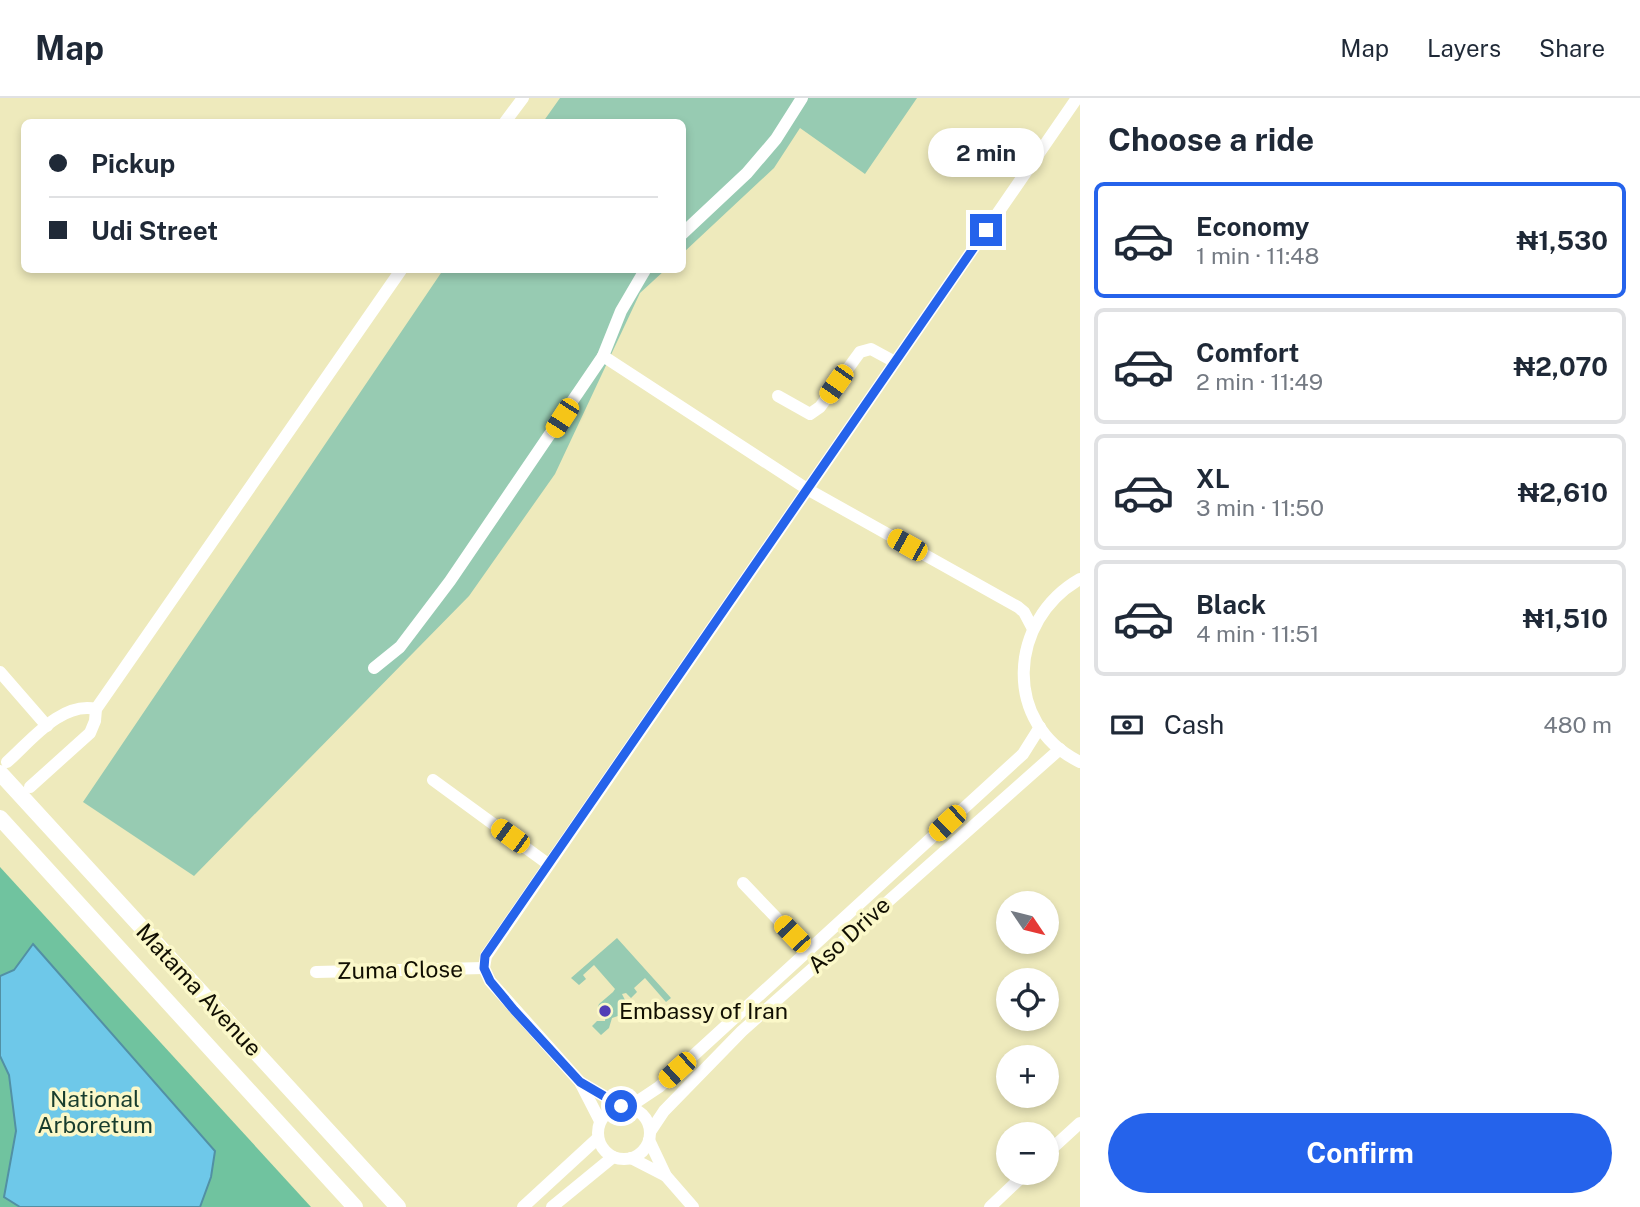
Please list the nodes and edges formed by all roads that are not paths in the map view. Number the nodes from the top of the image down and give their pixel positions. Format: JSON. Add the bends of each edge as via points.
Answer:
{"nodes":[{"id":1,"x":523,"y":98,"type":"edge"},
{"id":2,"x":802,"y":98,"type":"edge"},
{"id":3,"x":1077,"y":98,"type":"edge"},
{"id":4,"x":507,"y":119,"type":"edge"},
{"id":5,"x":686,"y":230,"type":"edge"},
{"id":6,"x":399,"y":273,"type":"edge"},
{"id":7,"x":643,"y":273,"type":"edge"},
{"id":8,"x":603,"y":356,"type":"junction"},
{"id":9,"x":895,"y":362,"type":"junction"},
{"id":10,"x":778,"y":396,"type":"dead end"},
{"id":11,"x":807,"y":489,"type":"junction"},
{"id":12,"x":1080,"y":579,"type":"edge"},
{"id":13,"x":1032,"y":629,"type":"junction"},
{"id":14,"x":374,"y":668,"type":"dead end"},
{"id":15,"x":0,"y":672,"type":"edge"},
{"id":16,"x":96,"y":709,"type":"junction"},
{"id":17,"x":47,"y":726,"type":"junction"},
{"id":18,"x":1040,"y":727,"type":"junction"},
{"id":19,"x":1059,"y":749,"type":"junction"},
{"id":20,"x":1080,"y":762,"type":"edge"},
{"id":21,"x":3,"y":768,"type":"edge"},
{"id":22,"x":433,"y":780,"type":"dead end"},
{"id":23,"x":30,"y":787,"type":"dead end"},
{"id":24,"x":0,"y":818,"type":"edge"},
{"id":25,"x":548,"y":864,"type":"junction"},
{"id":26,"x":743,"y":883,"type":"dead end"},
{"id":27,"x":807,"y":951,"type":"junction"},
{"id":28,"x":484,"y":968,"type":"junction"},
{"id":29,"x":316,"y":972,"type":"dead end"},
{"id":30,"x":580,"y":1082,"type":"junction"},
{"id":31,"x":625,"y":1106,"type":"junction"},
{"id":32,"x":600,"y":1121,"type":"junction"},
{"id":33,"x":1080,"y":1123,"type":"edge"},
{"id":34,"x":649,"y":1136,"type":"junction"},
{"id":35,"x":597,"y":1138,"type":"junction"},
{"id":36,"x":1059,"y":1142,"type":"edge"},
{"id":37,"x":613,"y":1157,"type":"junction"},
{"id":38,"x":631,"y":1158,"type":"junction"},
{"id":39,"x":666,"y":1176,"type":"junction"},
{"id":40,"x":1013,"y":1185,"type":"edge"},
{"id":41,"x":355,"y":1207,"type":"edge"},
{"id":42,"x":398,"y":1207,"type":"edge"},
{"id":43,"x":523,"y":1207,"type":"edge"},
{"id":44,"x":552,"y":1207,"type":"edge"},
{"id":45,"x":693,"y":1207,"type":"edge"},
{"id":46,"x":990,"y":1207,"type":"edge"}],
"edges":[{"from":1,"to":4,"type":"street"},
{"from":2,"to":5,"type":"street","via":[[747,173]]},
{"from":3,"to":9,"type":"street"},
{"from":6,"to":16,"type":"street"},
{"from":7,"to":8,"type":"street"},
{"from":8,"to":11,"type":"street"},
{"from":8,"to":14,"type":"street","via":[[450,581],[400,648]]},
{"from":9,"to":10,"type":"street","via":[[871,349],[860,352],[810,414]]},
{"from":9,"to":11,"type":"street"},
{"from":11,"to":13,"type":"street","via":[[1018,607]]},
{"from":11,"to":25,"type":"street"},
{"from":12,"to":13,"type":"street","via":[[1050,601]]},
{"from":13,"to":18,"type":"street","via":[[1023,677],[1026,698]]},
{"from":15,"to":17,"type":"street"},
{"from":16,"to":17,"type":"street","via":[[69,711]]},
{"from":16,"to":23,"type":"street","via":[[90,733]]},
{"from":17,"to":21,"type":"street"},
{"from":18,"to":19,"type":"street"},
{"from":18,"to":27,"type":"street","name":"Aso Drive","via":[[1023,754]]},
{"from":19,"to":20,"type":"street"},
{"from":19,"to":34,"type":"street","name":"Aso Drive","via":[[743,1031],[664,1111]]},
{"from":21,"to":42,"type":"main road","name":"Matama Avenue"},
{"from":22,"to":25,"type":"street"},
{"from":24,"to":41,"type":"main road","name":"Matama Avenue"},
{"from":25,"to":28,"type":"street","via":[[485,956]]},
{"from":26,"to":27,"type":"street"},
{"from":27,"to":31,"type":"street","name":"Aso Drive","via":[[659,1087]]},
{"from":28,"to":29,"type":"street","name":"Zuma Close"},
{"from":28,"to":30,"type":"street","via":[[514,1010]]},
{"from":30,"to":31,"type":"street"},
{"from":30,"to":32,"type":"street"},
{"from":31,"to":32,"type":"street"},
{"from":31,"to":34,"type":"street","via":[[644,1116]]},
{"from":32,"to":35,"type":"street"},
{"from":33,"to":36,"type":"street"},
{"from":34,"to":38,"type":"street","via":[[645,1148]]},
{"from":34,"to":39,"type":"street"},
{"from":35,"to":37,"type":"street"},
{"from":35,"to":43,"type":"street"},
{"from":37,"to":38,"type":"street"},
{"from":37,"to":44,"type":"street"},
{"from":38,"to":39,"type":"street"},
{"from":39,"to":45,"type":"street"},
{"from":40,"to":46,"type":"street"}]}
